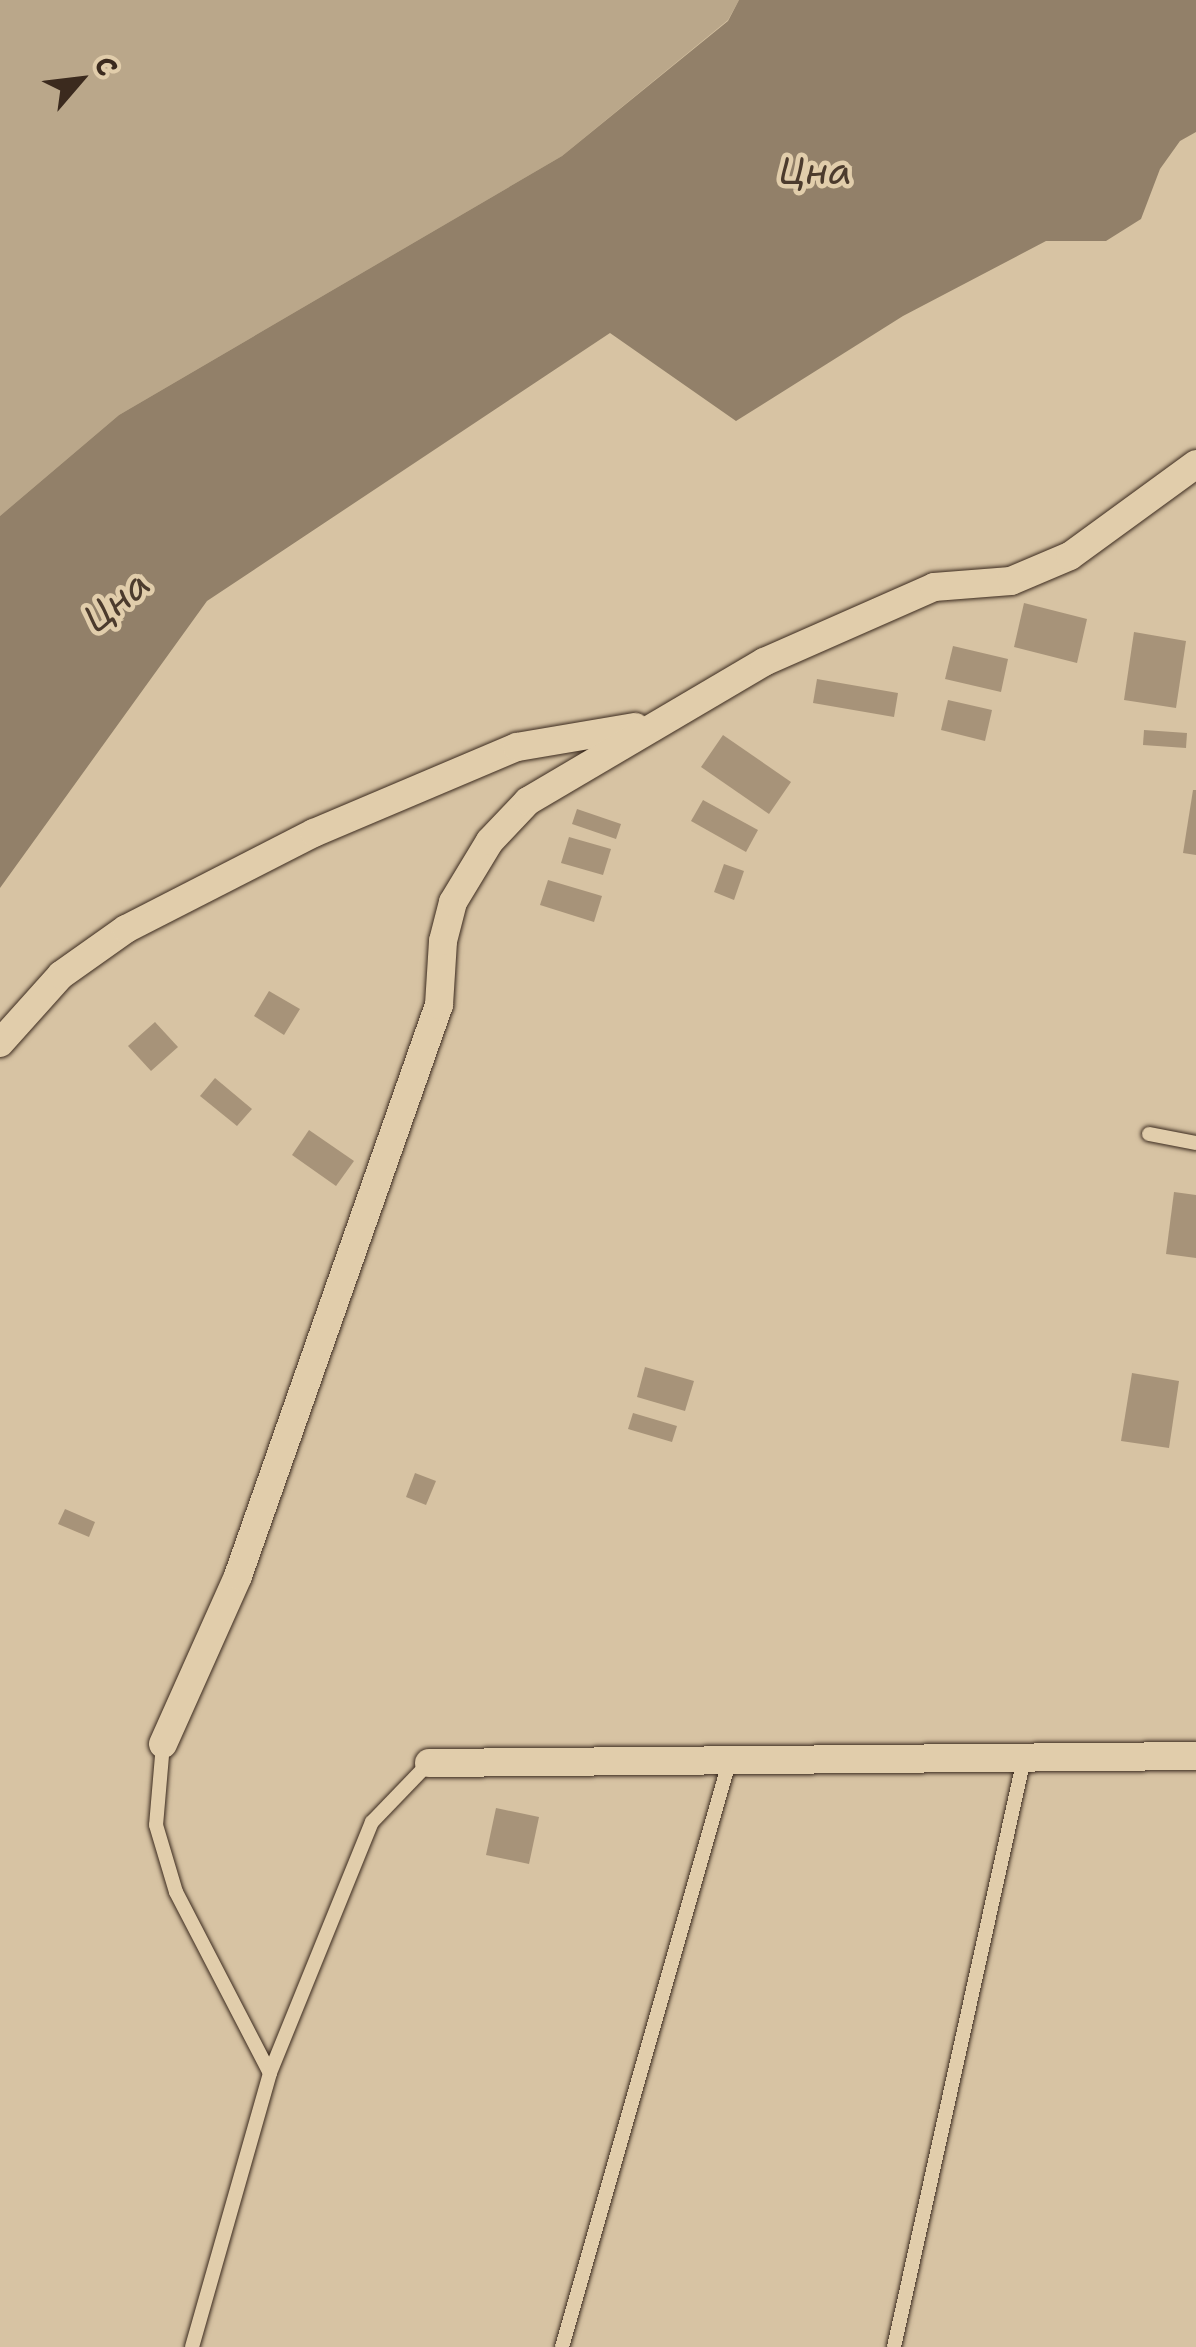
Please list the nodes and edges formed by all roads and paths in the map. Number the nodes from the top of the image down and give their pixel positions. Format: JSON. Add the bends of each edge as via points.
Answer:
{"nodes":[{"id":1,"x":1196,"y":464,"type":"edge"},
{"id":2,"x":646,"y":725,"type":"junction"},
{"id":3,"x":0,"y":1043,"type":"edge"},
{"id":4,"x":1149,"y":1134,"type":"dead end"},
{"id":5,"x":1196,"y":1143,"type":"edge"},
{"id":6,"x":163,"y":1744,"type":"joint"},
{"id":7,"x":1025,"y":1754,"type":"junction"},
{"id":8,"x":1196,"y":1756,"type":"edge"},
{"id":9,"x":730,"y":1758,"type":"junction"},
{"id":10,"x":429,"y":1763,"type":"joint"},
{"id":11,"x":270,"y":2073,"type":"junction"},
{"id":12,"x":192,"y":2347,"type":"edge"},
{"id":13,"x":562,"y":2347,"type":"edge"},
{"id":14,"x":894,"y":2347,"type":"edge"}],
"edges":[{"from":1,"to":2,"type":"street","via":[[1070,556],[1010,581],[934,586],[894,600]]},
{"from":2,"to":3,"type":"street","via":[[517,747],[314,833],[126,929],[61,975]]},
{"from":2,"to":6,"type":"street","via":[[528,800],[490,841],[453,902],[442,941],[439,1005],[238,1576]]},
{"from":4,"to":5,"type":"lane"},
{"from":6,"to":11,"type":"lane","via":[[156,1825],[176,1892]]},
{"from":7,"to":8,"type":"street"},
{"from":7,"to":9,"type":"street"},
{"from":7,"to":14,"type":"lane"},
{"from":9,"to":10,"type":"street"},
{"from":9,"to":13,"type":"lane"},
{"from":10,"to":11,"type":"lane","via":[[372,1822]]},
{"from":11,"to":12,"type":"lane"}]}
